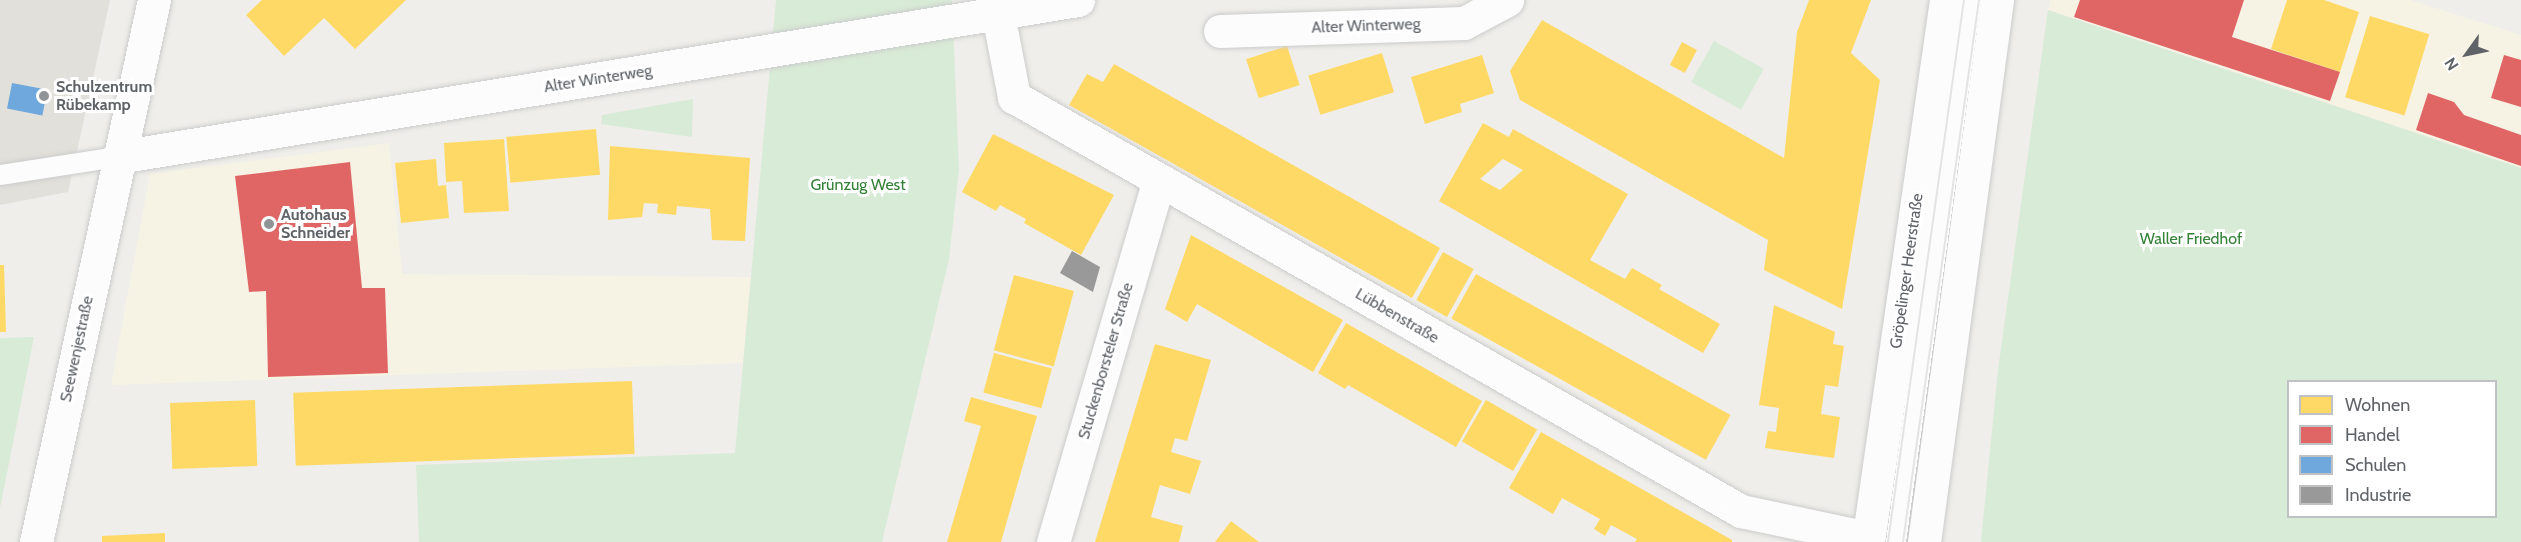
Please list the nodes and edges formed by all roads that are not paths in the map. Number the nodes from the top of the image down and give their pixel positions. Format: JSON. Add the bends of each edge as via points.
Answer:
{"nodes":[{"id":1,"x":154,"y":0,"type":"edge"},
{"id":2,"x":1078,"y":0,"type":"edge"},
{"id":3,"x":1507,"y":0,"type":"edge"},
{"id":4,"x":1946,"y":0,"type":"edge"},
{"id":5,"x":1971,"y":0,"type":"edge"},
{"id":6,"x":1996,"y":0,"type":"edge"},
{"id":7,"x":998,"y":14,"type":"junction"},
{"id":8,"x":1220,"y":31,"type":"dead end"},
{"id":9,"x":118,"y":157,"type":"junction"},
{"id":10,"x":0,"y":175,"type":"edge"},
{"id":11,"x":1159,"y":180,"type":"junction"},
{"id":12,"x":1877,"y":541,"type":"edge"},
{"id":13,"x":36,"y":542,"type":"edge"},
{"id":14,"x":1053,"y":542,"type":"edge"},
{"id":15,"x":1924,"y":542,"type":"edge"}],
"edges":[{"from":1,"to":9,"type":"street","name":"Seewenjestraße"},
{"from":2,"to":7,"type":"street","name":"Alter Winterweg"},
{"from":3,"to":8,"type":"street","name":"Alter Winterweg","via":[[1464,23]]},
{"from":4,"to":12,"type":"street","name":"Gröpelinger Heerstraße"},
{"from":5,"to":12,"type":"lane"},
{"from":6,"to":15,"type":"street"},
{"from":7,"to":9,"type":"street","name":"Alter Winterweg"},
{"from":7,"to":11,"type":"street","name":"Lübbenstraße","via":[[1014,97]]},
{"from":9,"to":10,"type":"lane"},
{"from":9,"to":13,"type":"street","name":"Seewenjestraße"},
{"from":11,"to":12,"type":"street","name":"Lübbenstraße","via":[[1741,511]]},
{"from":11,"to":14,"type":"street","name":"Stuckenborsteler Straße"}]}
